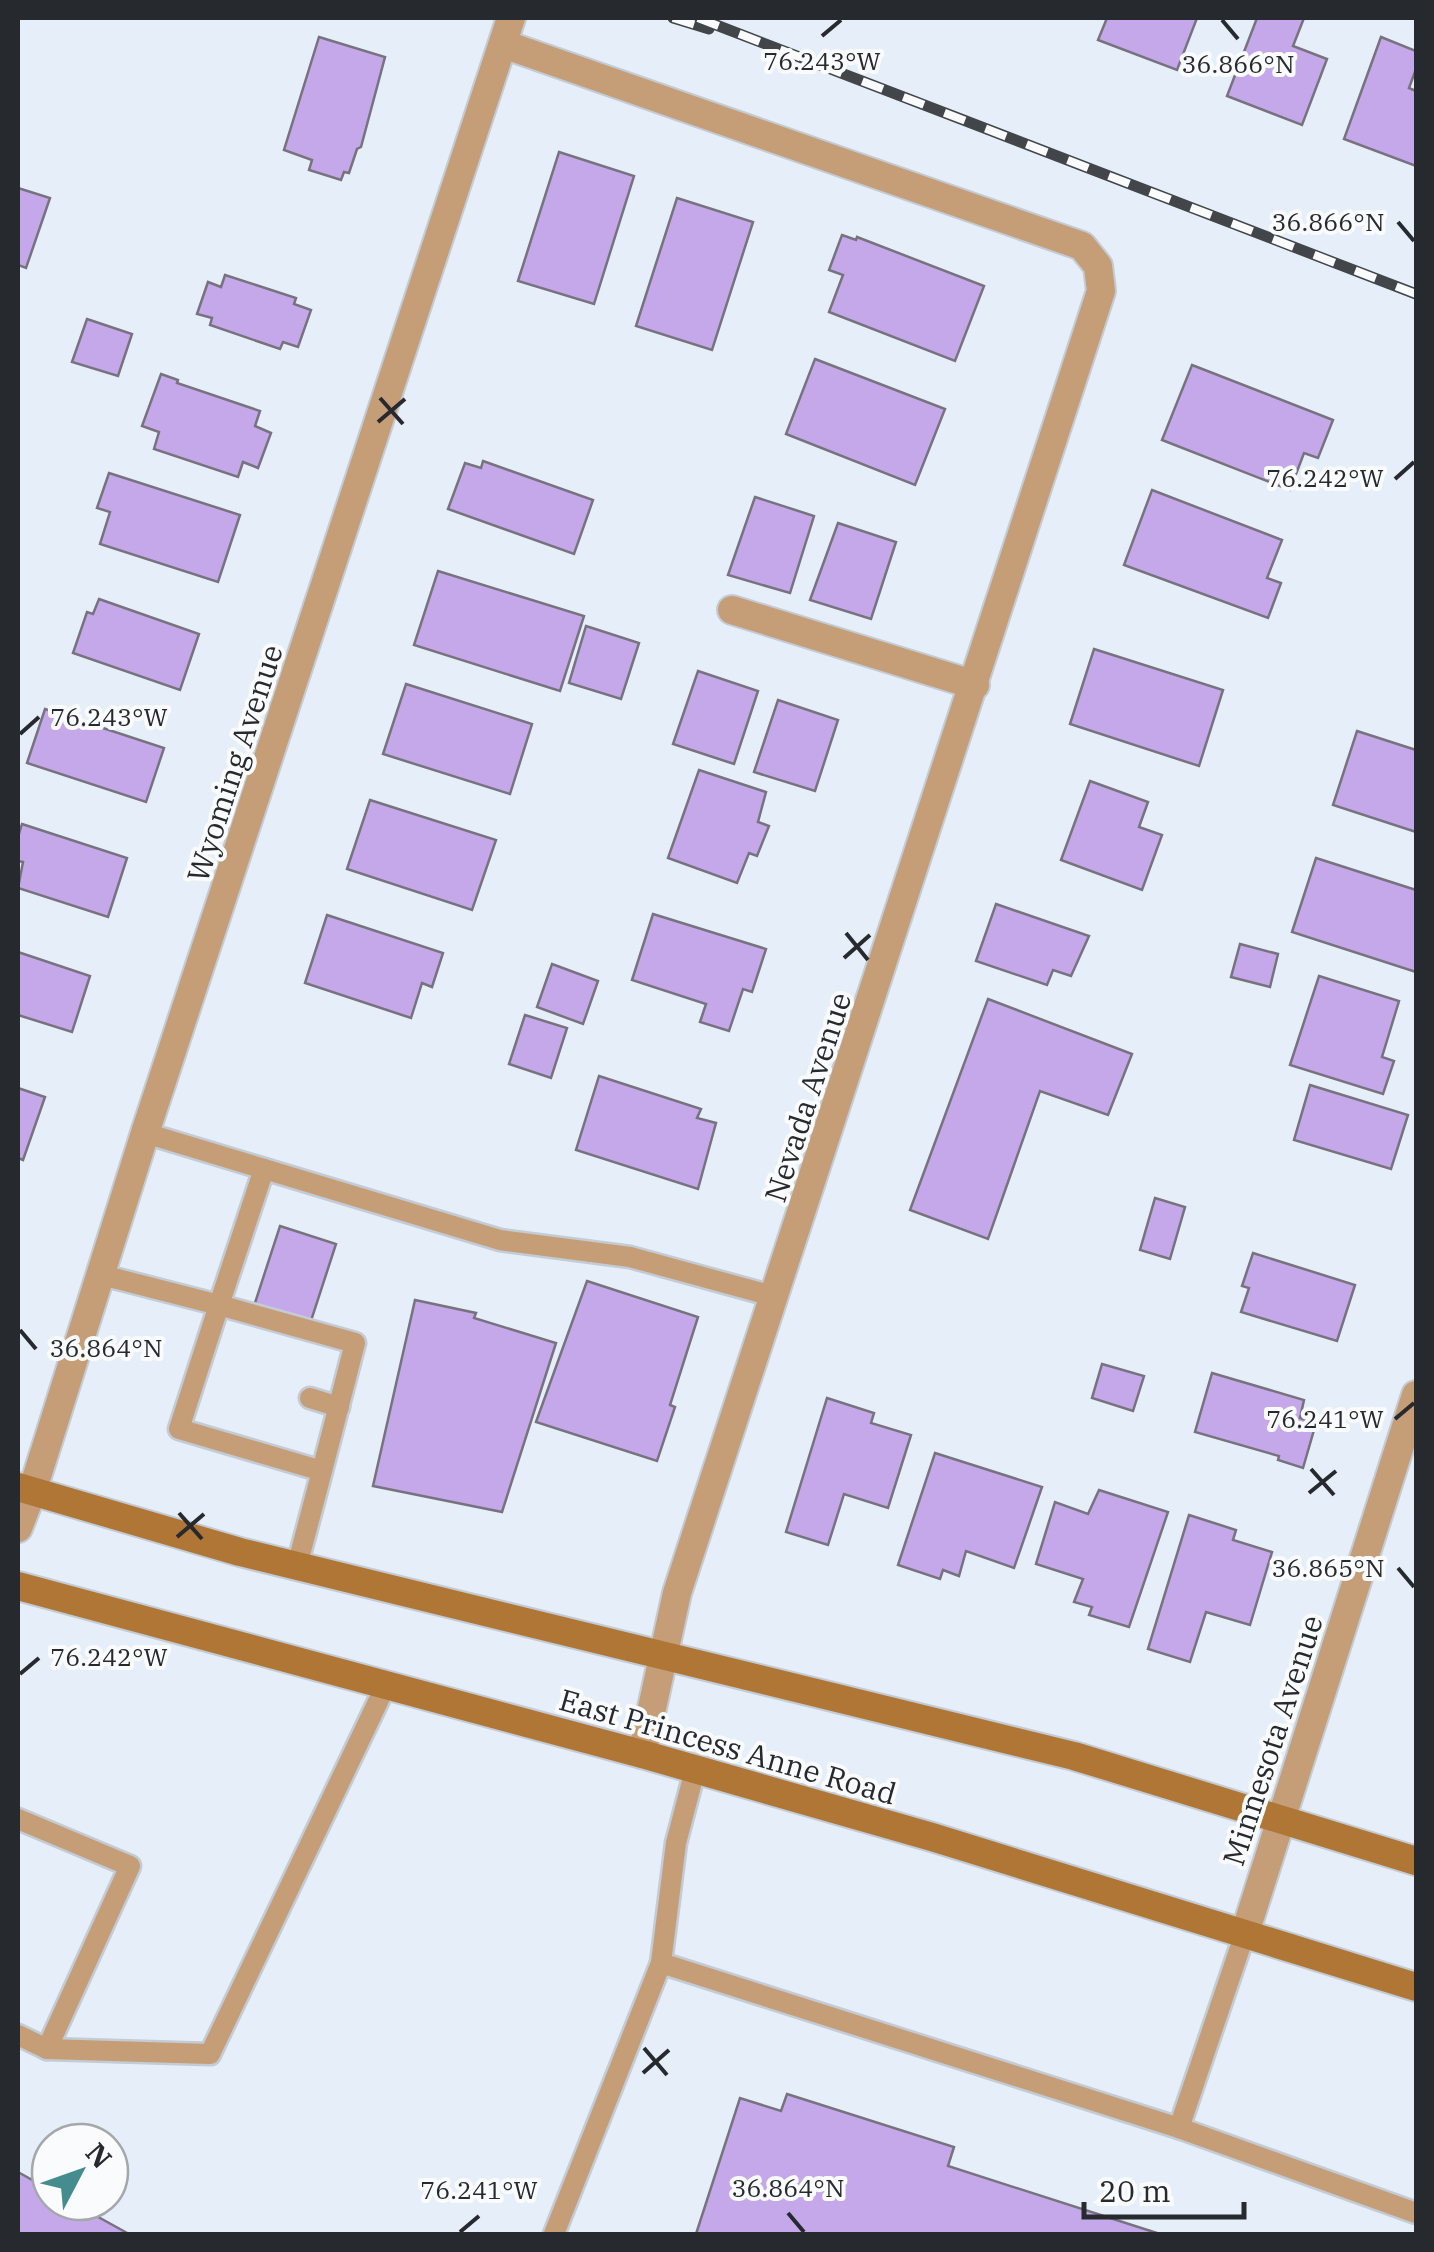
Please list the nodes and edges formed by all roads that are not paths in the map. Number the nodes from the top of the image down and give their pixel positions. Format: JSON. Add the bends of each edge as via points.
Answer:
{"nodes":[{"id":1,"x":507,"y":31,"type":"edge"},
{"id":2,"x":732,"y":610,"type":"dead end"},
{"id":3,"x":975,"y":685,"type":"junction"},
{"id":4,"x":145,"y":1133,"type":"junction"},
{"id":5,"x":264,"y":1169,"type":"junction"},
{"id":6,"x":102,"y":1275,"type":"junction"},
{"id":7,"x":776,"y":1296,"type":"junction"},
{"id":8,"x":219,"y":1306,"type":"junction"},
{"id":9,"x":1416,"y":1395,"type":"edge"},
{"id":10,"x":310,"y":1398,"type":"dead end"},
{"id":11,"x":340,"y":1406,"type":"junction"},
{"id":12,"x":322,"y":1471,"type":"junction"},
{"id":13,"x":25,"y":1489,"type":"edge"},
{"id":14,"x":18,"y":1528,"type":"edge"},
{"id":15,"x":297,"y":1566,"type":"junction"},
{"id":16,"x":18,"y":1586,"type":"edge"},
{"id":17,"x":663,"y":1656,"type":"junction"},
{"id":18,"x":385,"y":1686,"type":"junction"},
{"id":19,"x":642,"y":1754,"type":"junction"},
{"id":20,"x":695,"y":1770,"type":"junction"},
{"id":21,"x":1280,"y":1817,"type":"junction"},
{"id":22,"x":18,"y":1819,"type":"edge"},
{"id":23,"x":1416,"y":1861,"type":"edge"},
{"id":24,"x":1245,"y":1933,"type":"junction"},
{"id":25,"x":661,"y":1963,"type":"junction"},
{"id":26,"x":1416,"y":1987,"type":"edge"},
{"id":27,"x":18,"y":2036,"type":"edge"},
{"id":28,"x":47,"y":2049,"type":"junction"},
{"id":29,"x":1178,"y":2128,"type":"junction"},
{"id":30,"x":1416,"y":2213,"type":"edge"},
{"id":31,"x":554,"y":2234,"type":"edge"}],
"edges":[{"from":1,"to":3,"type":"street","name":"Nevada Avenue","via":[[1082,246],[1098,266],[1101,291]]},
{"from":1,"to":4,"type":"street","name":"Wyoming Avenue"},
{"from":2,"to":3,"type":"street"},
{"from":3,"to":7,"type":"street","name":"Nevada Avenue"},
{"from":4,"to":5,"type":"lane"},
{"from":4,"to":6,"type":"street","name":"Wyoming Avenue"},
{"from":5,"to":7,"type":"lane","via":[[500,1240],[630,1257]]},
{"from":5,"to":8,"type":"lane"},
{"from":6,"to":8,"type":"lane"},
{"from":6,"to":13,"type":"street","name":"Wyoming Avenue"},
{"from":7,"to":17,"type":"street","name":"Nevada Avenue"},
{"from":8,"to":11,"type":"lane","via":[[355,1344]]},
{"from":8,"to":12,"type":"lane","via":[[204,1367],[178,1429]]},
{"from":9,"to":21,"type":"street","name":"Minnesota Avenue"},
{"from":10,"to":11,"type":"lane"},
{"from":11,"to":12,"type":"lane"},
{"from":12,"to":15,"type":"lane"},
{"from":13,"to":14,"type":"street","name":"Wyoming Avenue"},
{"from":13,"to":15,"type":"main road"},
{"from":15,"to":17,"type":"main road"},
{"from":16,"to":18,"type":"main road","name":"East Princess Anne Road"},
{"from":17,"to":19,"type":"street","name":"Nevada Avenue"},
{"from":17,"to":21,"type":"main road","via":[[1074,1756]]},
{"from":18,"to":19,"type":"main road","name":"East Princess Anne Road"},
{"from":18,"to":28,"type":"lane","via":[[210,2054]]},
{"from":19,"to":20,"type":"main road","name":"East Princess Anne Road"},
{"from":20,"to":24,"type":"main road","name":"East Princess Anne Road"},
{"from":20,"to":25,"type":"lane","via":[[676,1842]]},
{"from":21,"to":23,"type":"main road"},
{"from":21,"to":24,"type":"street","name":"Minnesota Avenue"},
{"from":22,"to":28,"type":"lane","via":[[130,1866]]},
{"from":24,"to":26,"type":"main road","name":"East Princess Anne Road"},
{"from":24,"to":29,"type":"lane"},
{"from":25,"to":29,"type":"lane"},
{"from":25,"to":31,"type":"lane"},
{"from":27,"to":28,"type":"lane"},
{"from":29,"to":30,"type":"lane"}]}
